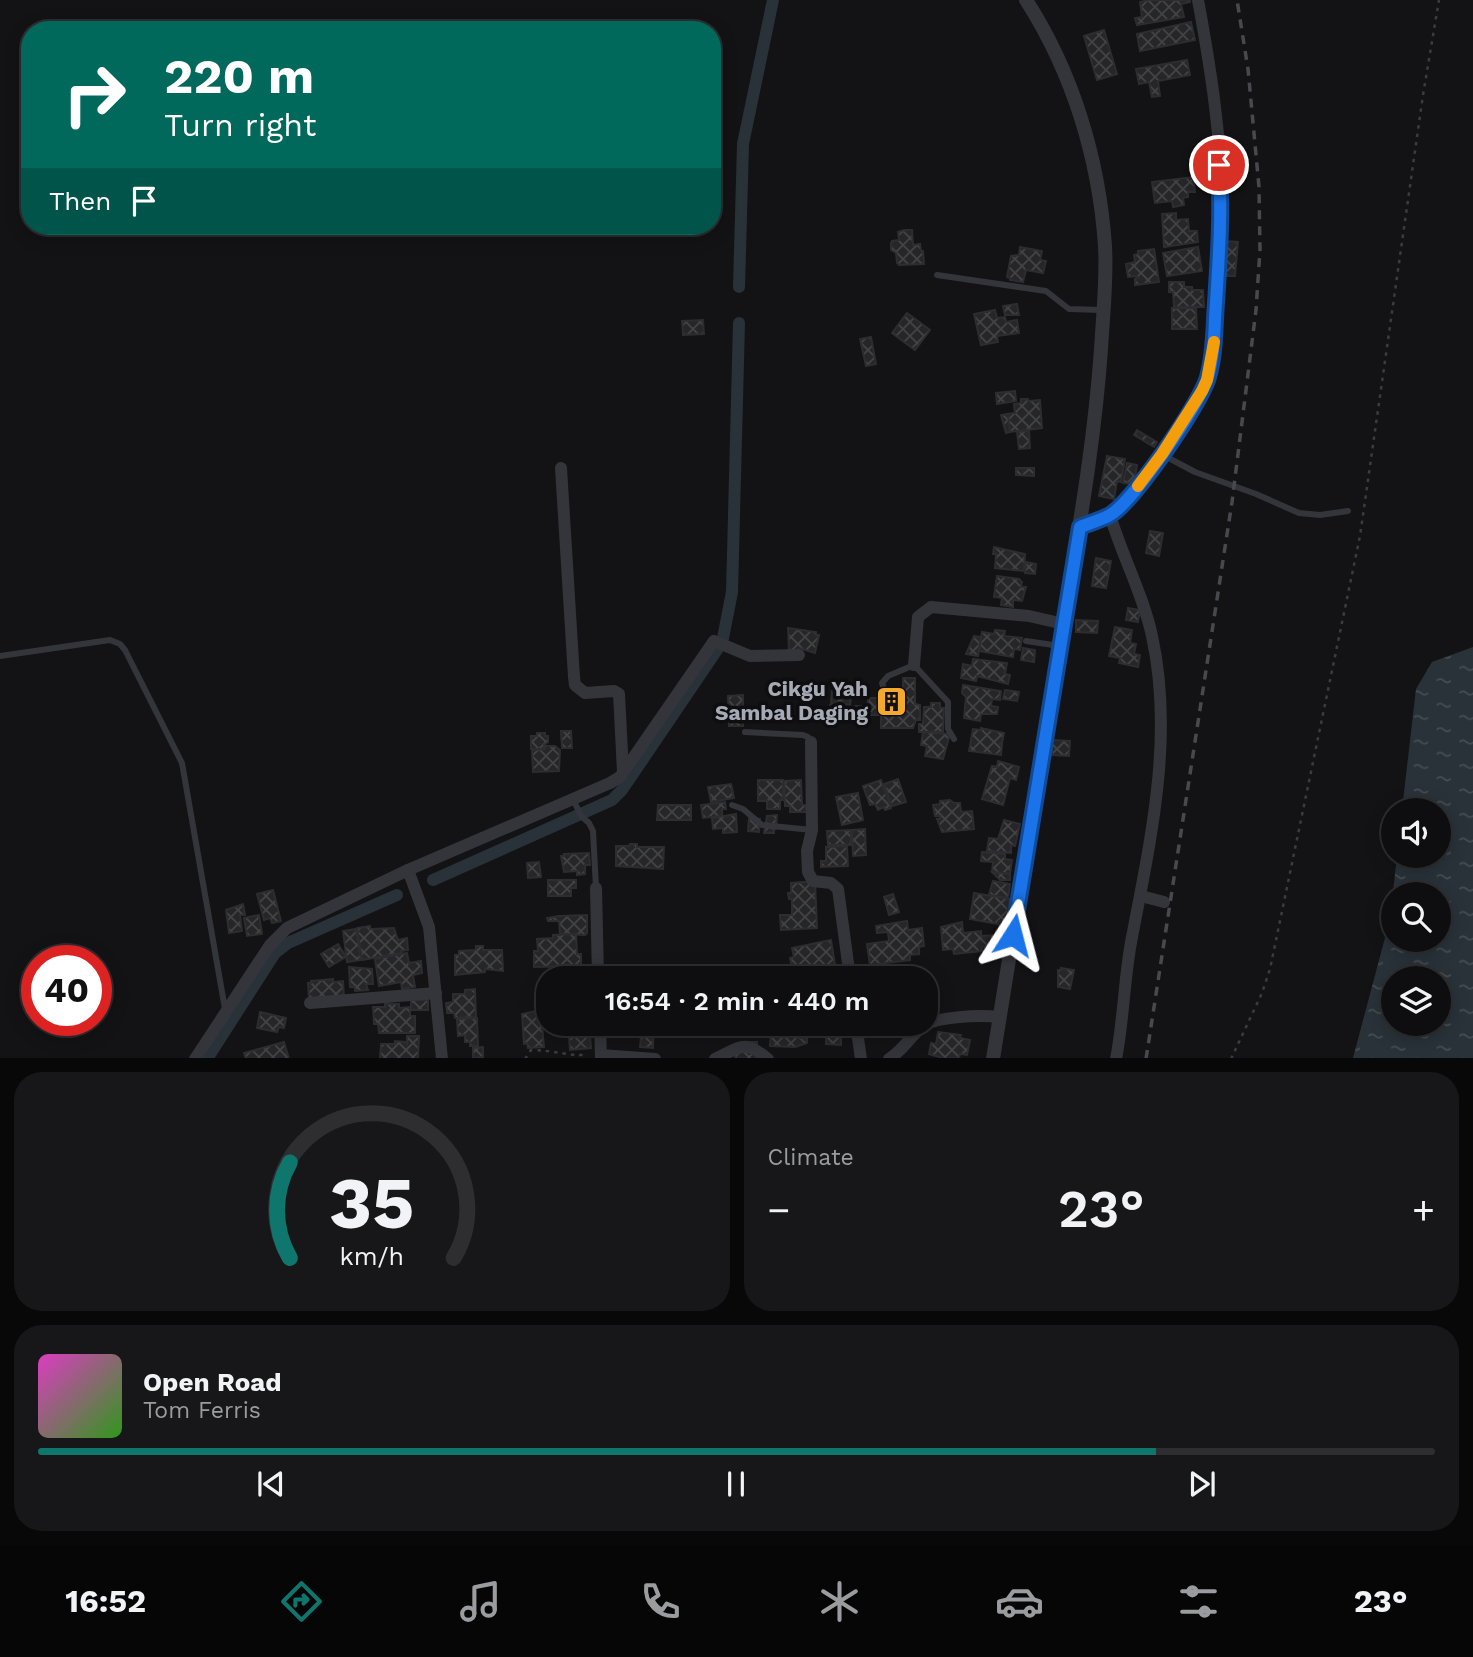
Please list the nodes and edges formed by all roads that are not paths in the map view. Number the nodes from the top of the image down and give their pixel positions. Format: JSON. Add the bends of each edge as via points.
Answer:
{"nodes":[{"id":1,"x":1026,"y":0,"type":"edge"},
{"id":2,"x":1198,"y":0,"type":"edge"},
{"id":3,"x":937,"y":275,"type":"dead end"},
{"id":4,"x":1103,"y":310,"type":"junction"},
{"id":5,"x":1162,"y":454,"type":"junction"},
{"id":6,"x":561,"y":468,"type":"dead end"},
{"id":7,"x":1348,"y":511,"type":"dead end"},
{"id":8,"x":1110,"y":515,"type":"junction"},
{"id":9,"x":1080,"y":527,"type":"junction"},
{"id":10,"x":1064,"y":624,"type":"junction"},
{"id":11,"x":1026,"y":641,"type":"dead end"},
{"id":12,"x":1060,"y":646,"type":"junction"},
{"id":13,"x":799,"y":654,"type":"dead end"},
{"id":14,"x":0,"y":656,"type":"edge"},
{"id":15,"x":914,"y":665,"type":"junction"},
{"id":16,"x":884,"y":689,"type":"dead end"},
{"id":17,"x":745,"y":732,"type":"dead end"},
{"id":18,"x":954,"y":739,"type":"dead end"},
{"id":19,"x":811,"y":742,"type":"joint"},
{"id":20,"x":623,"y":772,"type":"junction"},
{"id":21,"x":575,"y":802,"type":"junction"},
{"id":22,"x":732,"y":806,"type":"dead end"},
{"id":23,"x":812,"y":830,"type":"junction"},
{"id":24,"x":410,"y":874,"type":"junction"},
{"id":25,"x":596,"y":888,"type":"joint"},
{"id":26,"x":1141,"y":896,"type":"junction"},
{"id":27,"x":1164,"y":902,"type":"dead end"},
{"id":28,"x":598,"y":966,"type":"edge"},
{"id":29,"x":848,"y":966,"type":"edge"},
{"id":30,"x":436,"y":993,"type":"junction"},
{"id":31,"x":310,"y":1003,"type":"dead end"},
{"id":32,"x":225,"y":1011,"type":"junction"},
{"id":33,"x":999,"y":1017,"type":"junction"},
{"id":34,"x":600,"y":1036,"type":"edge"},
{"id":35,"x":857,"y":1036,"type":"edge"},
{"id":36,"x":601,"y":1057,"type":"edge"},
{"id":37,"x":196,"y":1058,"type":"edge"},
{"id":38,"x":442,"y":1058,"type":"edge"},
{"id":39,"x":628,"y":1058,"type":"edge"},
{"id":40,"x":717,"y":1058,"type":"edge"},
{"id":41,"x":767,"y":1058,"type":"edge"},
{"id":42,"x":860,"y":1058,"type":"edge"},
{"id":43,"x":891,"y":1058,"type":"edge"},
{"id":44,"x":993,"y":1058,"type":"edge"},
{"id":45,"x":1116,"y":1058,"type":"edge"}],
"edges":[{"from":1,"to":4,"type":"street","via":[[1061,62],[1084,126],[1102,218]]},
{"from":2,"to":5,"type":"street","via":[[1209,59],[1222,213],[1213,351],[1207,380]]},
{"from":3,"to":4,"type":"lane","via":[[1046,291],[1069,309]]},
{"from":4,"to":9,"type":"street"},
{"from":5,"to":7,"type":"lane","via":[[1299,513]]},
{"from":5,"to":8,"type":"street","via":[[1128,500]]},
{"from":6,"to":20,"type":"street","via":[[573,677],[585,693],[619,694]]},
{"from":8,"to":9,"type":"street"},
{"from":8,"to":26,"type":"street","via":[[1145,608],[1161,695],[1161,747]]},
{"from":9,"to":10,"type":"street"},
{"from":10,"to":12,"type":"street"},
{"from":10,"to":15,"type":"street","via":[[1030,616],[931,607],[918,617]]},
{"from":11,"to":12,"type":"lane"},
{"from":12,"to":33,"type":"street"},
{"from":13,"to":20,"type":"street","via":[[750,656],[720,645]]},
{"from":14,"to":32,"type":"lane","via":[[104,640],[125,650],[182,763]]},
{"from":15,"to":16,"type":"lane","via":[[888,676]]},
{"from":15,"to":18,"type":"lane","via":[[948,702],[948,729]]},
{"from":17,"to":19,"type":"lane","via":[[803,735]]},
{"from":19,"to":23,"type":"street"},
{"from":20,"to":21,"type":"street"},
{"from":21,"to":24,"type":"street"},
{"from":21,"to":25,"type":"lane","via":[[593,831]]},
{"from":22,"to":23,"type":"lane","via":[[762,825]]},
{"from":23,"to":29,"type":"street","via":[[808,873],[813,881],[831,883],[838,889]]},
{"from":24,"to":30,"type":"street","via":[[425,910]]},
{"from":24,"to":32,"type":"street","via":[[287,928]]},
{"from":25,"to":28,"type":"street"},
{"from":26,"to":27,"type":"street"},
{"from":26,"to":45,"type":"street"},
{"from":30,"to":31,"type":"street"},
{"from":30,"to":38,"type":"street"},
{"from":32,"to":37,"type":"street"},
{"from":33,"to":43,"type":"street","via":[[978,1015],[927,1024]]},
{"from":33,"to":44,"type":"street"},
{"from":34,"to":36,"type":"street"},
{"from":35,"to":42,"type":"street"},
{"from":36,"to":39,"type":"street"},
{"from":40,"to":41,"type":"street","via":[[753,1046]]}]}
